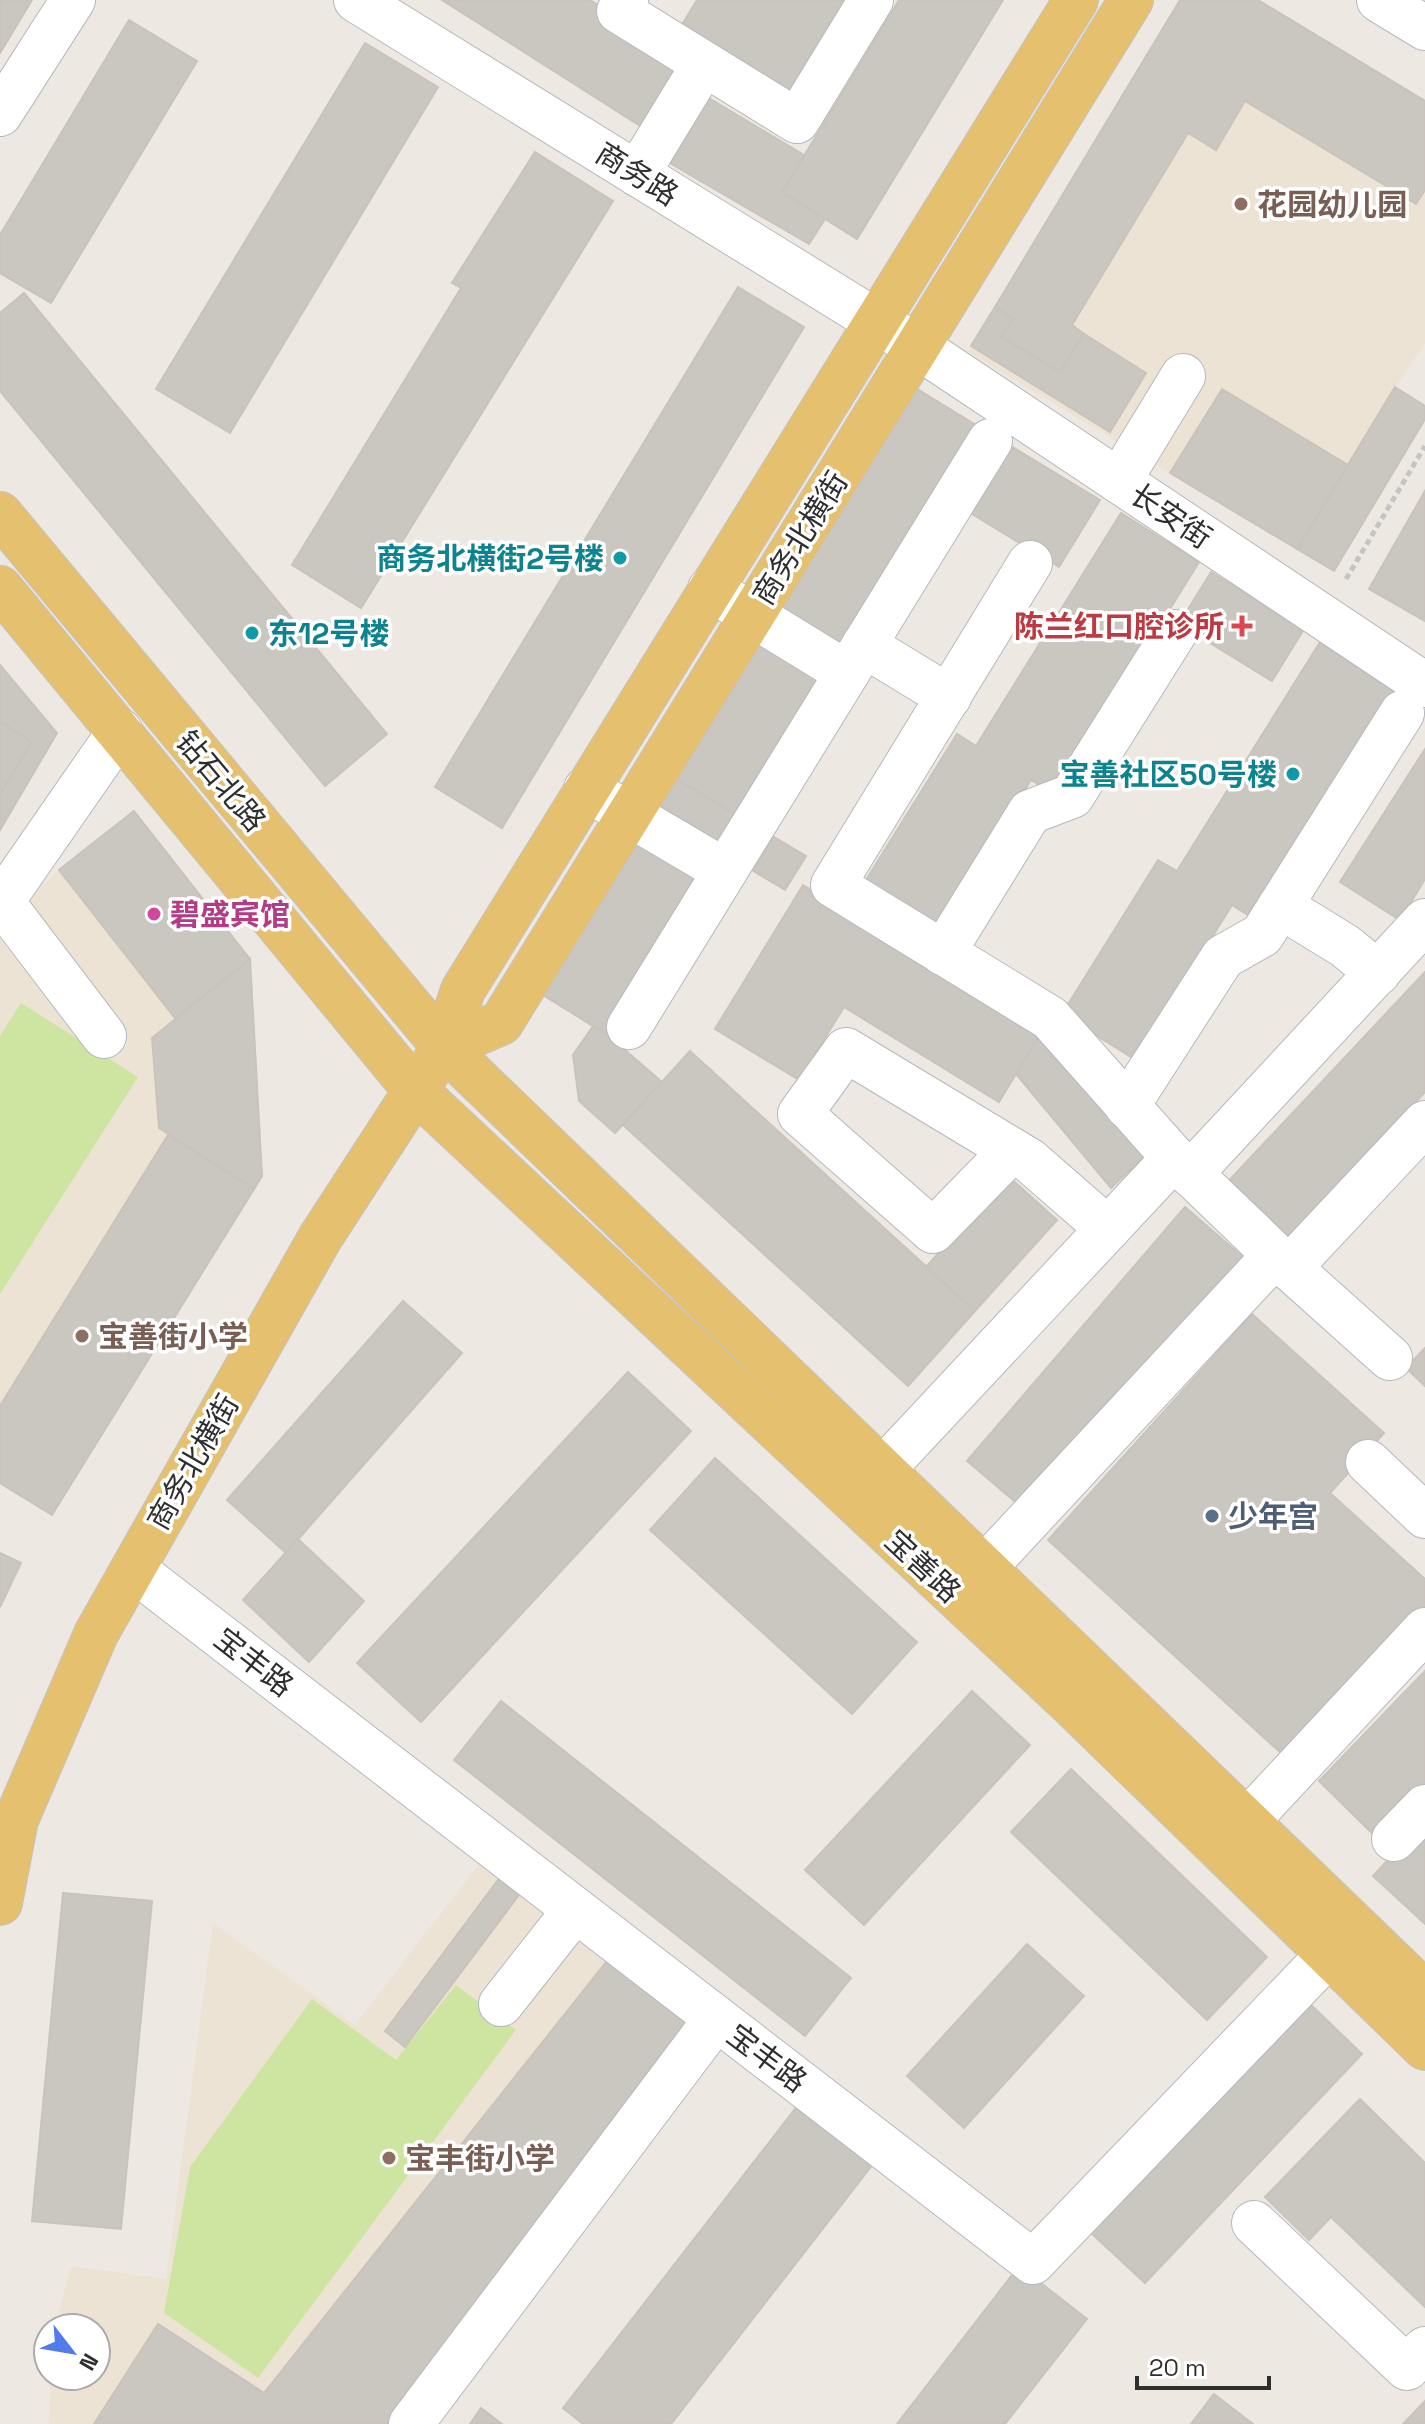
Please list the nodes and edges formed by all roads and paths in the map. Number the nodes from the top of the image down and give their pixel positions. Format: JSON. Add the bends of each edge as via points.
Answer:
{"nodes":[{"id":1,"x":73,"y":0,"type":"edge"},
{"id":2,"x":356,"y":0,"type":"edge"},
{"id":3,"x":626,"y":0,"type":"edge"},
{"id":4,"x":871,"y":0,"type":"edge"},
{"id":5,"x":1076,"y":0,"type":"edge"},
{"id":6,"x":1131,"y":0,"type":"edge"},
{"id":7,"x":1379,"y":0,"type":"edge"},
{"id":8,"x":1425,"y":28,"type":"edge"},
{"id":9,"x":704,"y":64,"type":"junction"},
{"id":10,"x":0,"y":114,"type":"edge"},
{"id":11,"x":637,"y":174,"type":"junction"},
{"id":12,"x":875,"y":322,"type":"junction"},
{"id":13,"x":918,"y":347,"type":"junction"},
{"id":14,"x":1183,"y":376,"type":"dead end"},
{"id":15,"x":990,"y":441,"type":"dead end"},
{"id":16,"x":1425,"y":446,"type":"edge"},
{"id":17,"x":1119,"y":481,"type":"junction"},
{"id":18,"x":0,"y":514,"type":"edge"},
{"id":19,"x":1030,"y":563,"type":"dead end"},
{"id":20,"x":0,"y":588,"type":"edge"},
{"id":21,"x":710,"y":589,"type":"junction"},
{"id":22,"x":753,"y":615,"type":"junction"},
{"id":23,"x":1323,"y":617,"type":"junction"},
{"id":24,"x":1175,"y":632,"type":"dead end"},
{"id":25,"x":855,"y":659,"type":"junction"},
{"id":26,"x":949,"y":697,"type":"junction"},
{"id":27,"x":1413,"y":699,"type":"edge"},
{"id":28,"x":120,"y":731,"type":"junction"},
{"id":29,"x":586,"y":789,"type":"junction"},
{"id":30,"x":630,"y":815,"type":"junction"},
{"id":31,"x":725,"y":871,"type":"junction"},
{"id":32,"x":1,"y":903,"type":"edge"},
{"id":33,"x":1280,"y":906,"type":"junction"},
{"id":34,"x":1425,"y":921,"type":"edge"},
{"id":35,"x":943,"y":953,"type":"junction"},
{"id":36,"x":1378,"y":973,"type":"junction"},
{"id":37,"x":629,"y":1027,"type":"dead end"},
{"id":38,"x":104,"y":1036,"type":"dead end"},
{"id":39,"x":444,"y":1047,"type":"junction"},
{"id":40,"x":415,"y":1090,"type":"junction"},
{"id":41,"x":1127,"y":1106,"type":"junction"},
{"id":42,"x":1425,"y":1123,"type":"edge"},
{"id":43,"x":1012,"y":1150,"type":"junction"},
{"id":44,"x":1182,"y":1166,"type":"junction"},
{"id":45,"x":1108,"y":1229,"type":"junction"},
{"id":46,"x":1282,"y":1262,"type":"junction"},
{"id":47,"x":1390,"y":1358,"type":"dead end"},
{"id":48,"x":1368,"y":1462,"type":"dead end"},
{"id":49,"x":868,"y":1485,"type":"junction"},
{"id":50,"x":1425,"y":1516,"type":"edge"},
{"id":51,"x":133,"y":1569,"type":"junction"},
{"id":52,"x":971,"y":1583,"type":"junction"},
{"id":53,"x":1425,"y":1630,"type":"edge"},
{"id":54,"x":1425,"y":1650,"type":"edge"},
{"id":55,"x":1318,"y":1764,"type":"dead end"},
{"id":56,"x":1425,"y":1807,"type":"edge"},
{"id":57,"x":8,"y":1819,"type":"edge"},
{"id":58,"x":1233,"y":1835,"type":"junction"},
{"id":59,"x":1394,"y":1839,"type":"dead end"},
{"id":60,"x":0,"y":1903,"type":"edge"},
{"id":61,"x":575,"y":1910,"type":"junction"},
{"id":62,"x":1342,"y":1941,"type":"junction"},
{"id":63,"x":1425,"y":1993,"type":"edge"},
{"id":64,"x":501,"y":2004,"type":"dead end"},
{"id":65,"x":716,"y":2019,"type":"junction"},
{"id":66,"x":1422,"y":2039,"type":"edge"},
{"id":67,"x":1254,"y":2223,"type":"dead end"},
{"id":68,"x":1425,"y":2349,"type":"edge"},
{"id":69,"x":411,"y":2424,"type":"edge"}],
"edges":[{"from":1,"to":10,"type":"street"},
{"from":2,"to":11,"type":"street","name":"商务路"},
{"from":3,"to":9,"type":"street","via":[[619,11]]},
{"from":4,"to":9,"type":"street","via":[[797,121]]},
{"from":5,"to":12,"type":"main road","name":"商务北横街"},
{"from":6,"to":13,"type":"main road","name":"商务北横街"},
{"from":7,"to":8,"type":"street"},
{"from":9,"to":11,"type":"street"},
{"from":11,"to":12,"type":"street","name":"商务路"},
{"from":12,"to":13,"type":"street","name":"商务路"},
{"from":12,"to":21,"type":"main road","name":"商务北横街"},
{"from":13,"to":17,"type":"street","name":"长安街"},
{"from":13,"to":22,"type":"main road","name":"商务北横街"},
{"from":14,"to":17,"type":"street"},
{"from":15,"to":25,"type":"street"},
{"from":16,"to":23,"type":"path"},
{"from":17,"to":23,"type":"street","name":"长安街"},
{"from":18,"to":39,"type":"main road","name":"钻石北路"},
{"from":19,"to":26,"type":"street"},
{"from":20,"to":28,"type":"main road","name":"钻石北路"},
{"from":21,"to":22,"type":"street"},
{"from":21,"to":29,"type":"main road","name":"商务北横街"},
{"from":22,"to":25,"type":"street"},
{"from":22,"to":30,"type":"main road","name":"商务北横街"},
{"from":23,"to":27,"type":"street","name":"长安街"},
{"from":24,"to":35,"type":"street","via":[[1072,796],[1030,812]]},
{"from":25,"to":26,"type":"street"},
{"from":25,"to":31,"type":"street"},
{"from":26,"to":35,"type":"street","via":[[833,885]]},
{"from":27,"to":33,"type":"street"},
{"from":28,"to":32,"type":"street"},
{"from":28,"to":40,"type":"main road","name":"钻石北路"},
{"from":29,"to":30,"type":"street"},
{"from":29,"to":39,"type":"main road","name":"商务北横街","via":[[463,990]]},
{"from":30,"to":31,"type":"street"},
{"from":30,"to":39,"type":"main road","name":"商务北横街","via":[[501,1023]]},
{"from":31,"to":37,"type":"street"},
{"from":32,"to":38,"type":"street"},
{"from":33,"to":36,"type":"street"},
{"from":33,"to":41,"type":"street","via":[[1262,935],[1223,957]]},
{"from":34,"to":36,"type":"street"},
{"from":35,"to":41,"type":"street","via":[[1050,1018]]},
{"from":36,"to":44,"type":"street"},
{"from":39,"to":40,"type":"main road","name":"商务北横街"},
{"from":39,"to":49,"type":"main road","name":"宝善路"},
{"from":40,"to":49,"type":"main road","name":"宝善路"},
{"from":40,"to":51,"type":"main road","name":"商务北横街","via":[[320,1238]]},
{"from":41,"to":44,"type":"street"},
{"from":42,"to":46,"type":"street"},
{"from":43,"to":43,"type":"street","via":[[846,1050],[800,1114],[933,1231]]},
{"from":43,"to":45,"type":"street"},
{"from":44,"to":45,"type":"street"},
{"from":44,"to":46,"type":"street"},
{"from":45,"to":49,"type":"street"},
{"from":46,"to":47,"type":"street"},
{"from":46,"to":52,"type":"street"},
{"from":48,"to":50,"type":"street"},
{"from":49,"to":52,"type":"main road","name":"宝善路"},
{"from":51,"to":57,"type":"main road","name":"商务北横街","via":[[96,1634]]},
{"from":51,"to":61,"type":"street","name":"宝丰路"},
{"from":52,"to":58,"type":"main road","name":"宝善路"},
{"from":53,"to":58,"type":"street"},
{"from":54,"to":55,"type":"street"},
{"from":56,"to":59,"type":"street"},
{"from":57,"to":60,"type":"main road","name":"商务北横街"},
{"from":58,"to":62,"type":"main road","name":"宝善路"},
{"from":61,"to":64,"type":"street"},
{"from":61,"to":65,"type":"street","name":"宝丰路"},
{"from":62,"to":63,"type":"main road","name":"宝善路"},
{"from":62,"to":65,"type":"street","name":"宝丰路","via":[[1033,2262]]},
{"from":62,"to":66,"type":"main road","name":"宝善路"},
{"from":65,"to":69,"type":"street"},
{"from":67,"to":68,"type":"street","via":[[1407,2368]]}]}
